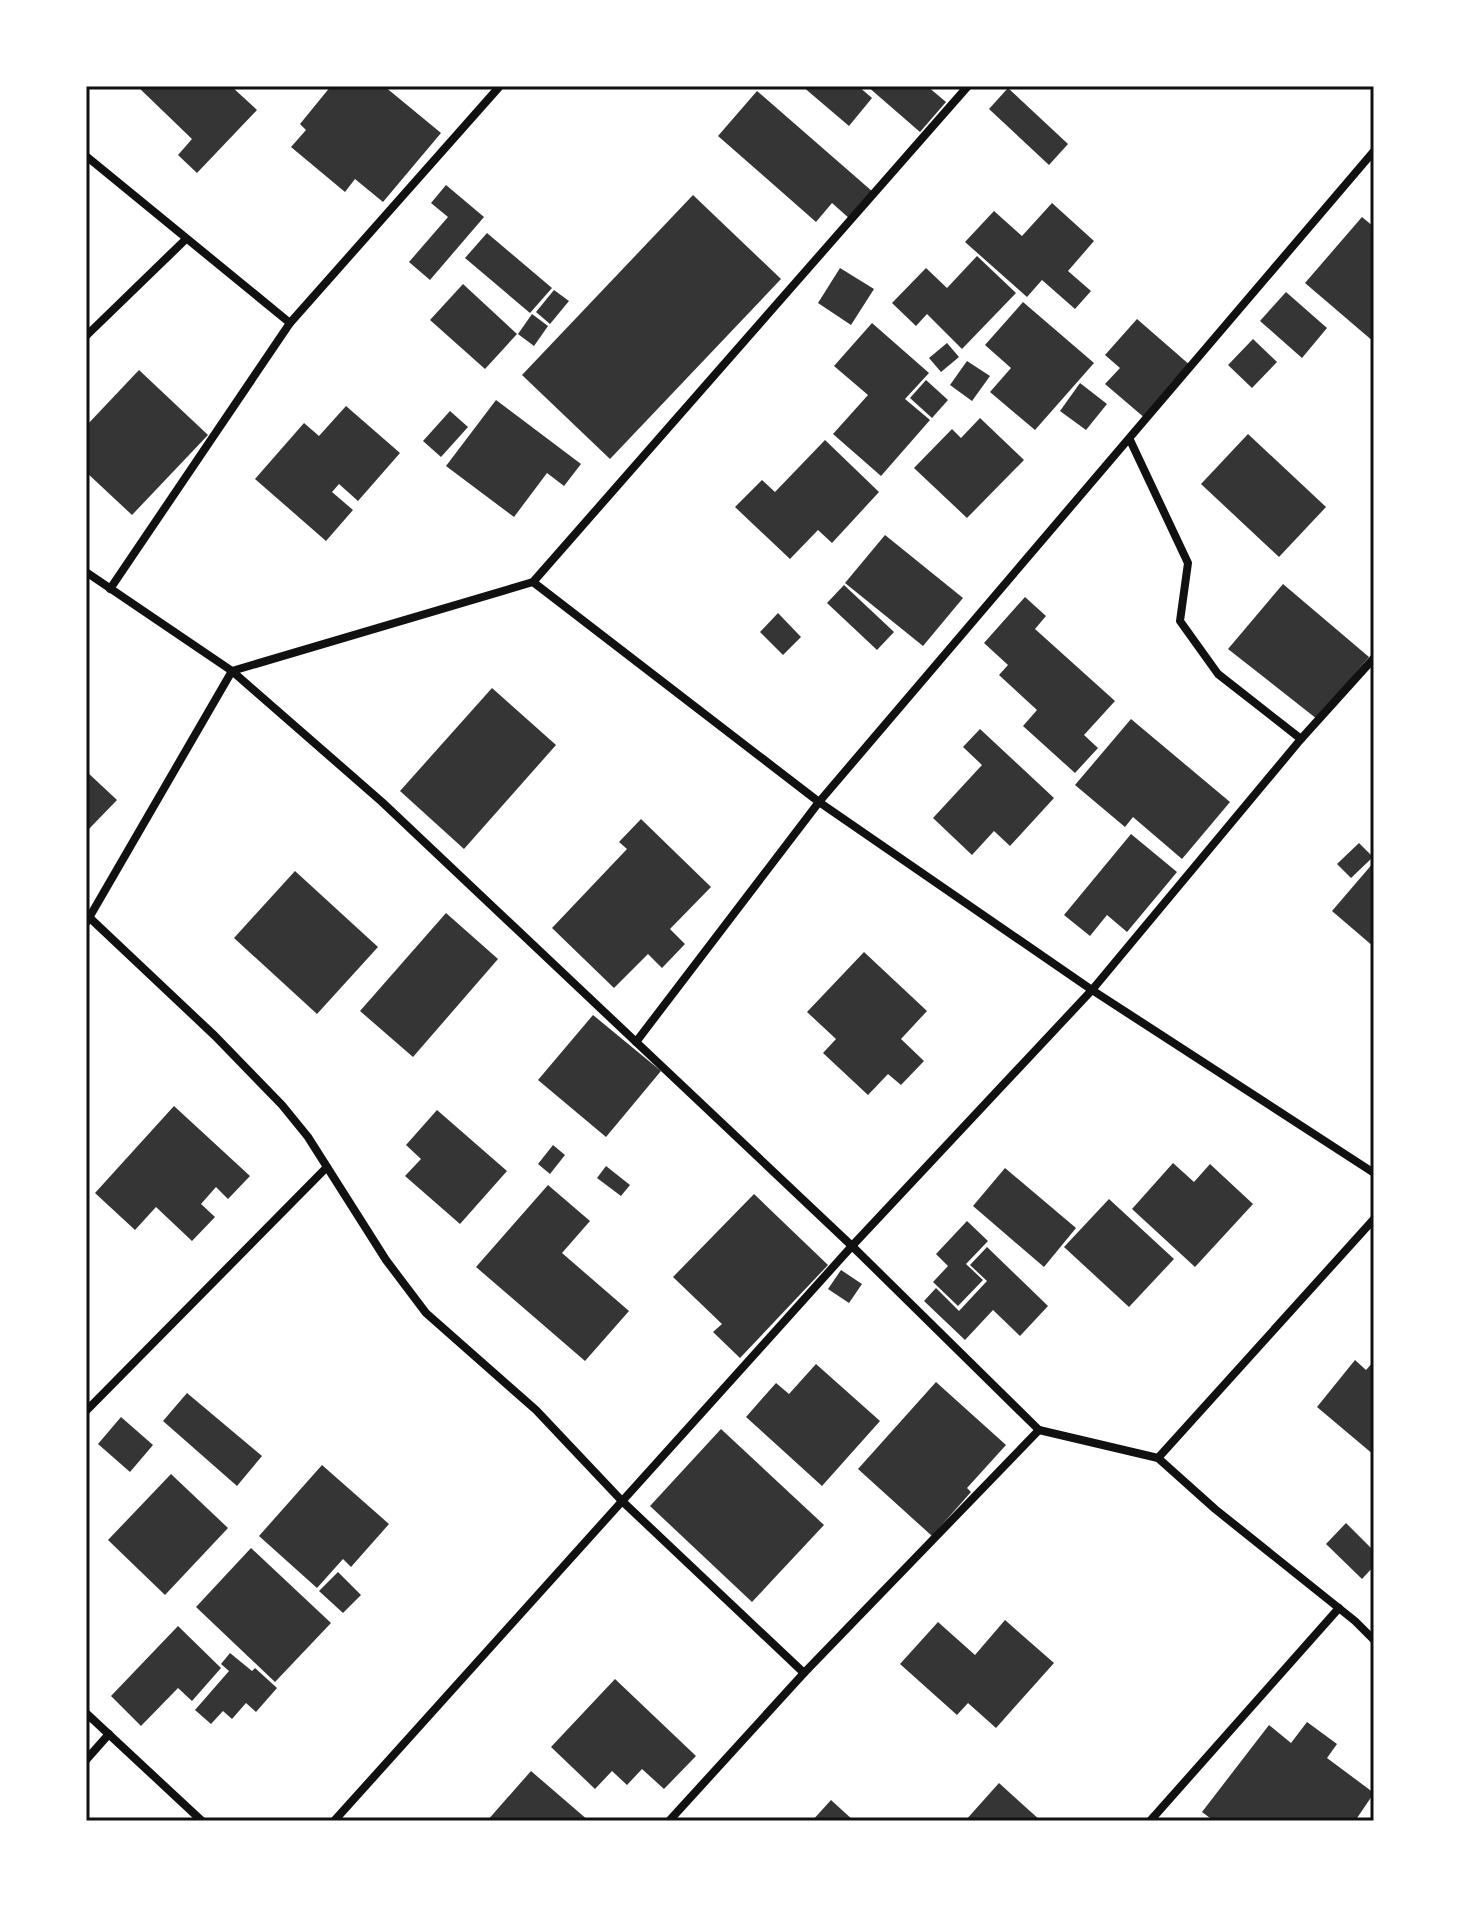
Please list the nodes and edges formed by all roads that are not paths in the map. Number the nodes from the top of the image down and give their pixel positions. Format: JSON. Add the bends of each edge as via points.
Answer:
{"nodes":[{"id":1,"x":500,"y":86,"type":"edge"},
{"id":2,"x":968,"y":86,"type":"edge"},
{"id":3,"x":1374,"y":151,"type":"edge"},
{"id":4,"x":86,"y":156,"type":"edge"},
{"id":5,"x":186,"y":239,"type":"junction"},
{"id":6,"x":290,"y":323,"type":"junction"},
{"id":7,"x":86,"y":336,"type":"edge"},
{"id":8,"x":1130,"y":440,"type":"junction"},
{"id":9,"x":86,"y":572,"type":"edge"},
{"id":10,"x":533,"y":582,"type":"junction"},
{"id":11,"x":110,"y":589,"type":"junction"},
{"id":12,"x":1374,"y":658,"type":"edge"},
{"id":13,"x":232,"y":671,"type":"junction"},
{"id":14,"x":1301,"y":739,"type":"junction"},
{"id":15,"x":819,"y":802,"type":"junction"},
{"id":16,"x":88,"y":921,"type":"edge"},
{"id":17,"x":1092,"y":990,"type":"junction"},
{"id":18,"x":636,"y":1042,"type":"junction"},
{"id":19,"x":327,"y":1167,"type":"junction"},
{"id":20,"x":1374,"y":1173,"type":"edge"},
{"id":21,"x":1374,"y":1219,"type":"edge"},
{"id":22,"x":852,"y":1246,"type":"junction"},
{"id":23,"x":86,"y":1411,"type":"edge"},
{"id":24,"x":1039,"y":1430,"type":"junction"},
{"id":25,"x":1158,"y":1458,"type":"junction"},
{"id":26,"x":622,"y":1501,"type":"junction"},
{"id":27,"x":1339,"y":1608,"type":"junction"},
{"id":28,"x":1374,"y":1640,"type":"edge"},
{"id":29,"x":804,"y":1673,"type":"junction"},
{"id":30,"x":86,"y":1713,"type":"edge"},
{"id":31,"x":109,"y":1734,"type":"junction"},
{"id":32,"x":86,"y":1760,"type":"edge"},
{"id":33,"x":202,"y":1821,"type":"edge"},
{"id":34,"x":334,"y":1821,"type":"edge"},
{"id":35,"x":669,"y":1821,"type":"edge"},
{"id":36,"x":1150,"y":1821,"type":"edge"}],
"edges":[{"from":1,"to":6,"type":"street"},
{"from":2,"to":10,"type":"street"},
{"from":3,"to":8,"type":"street"},
{"from":4,"to":5,"type":"street"},
{"from":5,"to":6,"type":"street"},
{"from":5,"to":7,"type":"street"},
{"from":6,"to":11,"type":"street"},
{"from":8,"to":14,"type":"street","via":[[1188,563],[1180,621],[1218,674]]},
{"from":8,"to":15,"type":"street"},
{"from":9,"to":11,"type":"street"},
{"from":10,"to":13,"type":"street"},
{"from":10,"to":15,"type":"street"},
{"from":11,"to":13,"type":"street"},
{"from":12,"to":14,"type":"street"},
{"from":13,"to":16,"type":"street"},
{"from":13,"to":18,"type":"street","via":[[382,802]]},
{"from":14,"to":17,"type":"street"},
{"from":15,"to":17,"type":"street"},
{"from":15,"to":18,"type":"street"},
{"from":16,"to":19,"type":"street","via":[[215,1036],[282,1105]]},
{"from":17,"to":20,"type":"street"},
{"from":17,"to":22,"type":"street"},
{"from":18,"to":22,"type":"street"},
{"from":19,"to":23,"type":"street"},
{"from":19,"to":26,"type":"street","via":[[426,1313],[536,1410]]},
{"from":21,"to":25,"type":"street"},
{"from":22,"to":24,"type":"street"},
{"from":22,"to":26,"type":"street"},
{"from":24,"to":25,"type":"street"},
{"from":24,"to":29,"type":"street"},
{"from":25,"to":27,"type":"street"},
{"from":26,"to":29,"type":"street"},
{"from":26,"to":34,"type":"street"},
{"from":27,"to":28,"type":"street"},
{"from":27,"to":36,"type":"street"},
{"from":29,"to":35,"type":"street"},
{"from":30,"to":31,"type":"street"},
{"from":31,"to":32,"type":"street"},
{"from":31,"to":33,"type":"street"}]}
